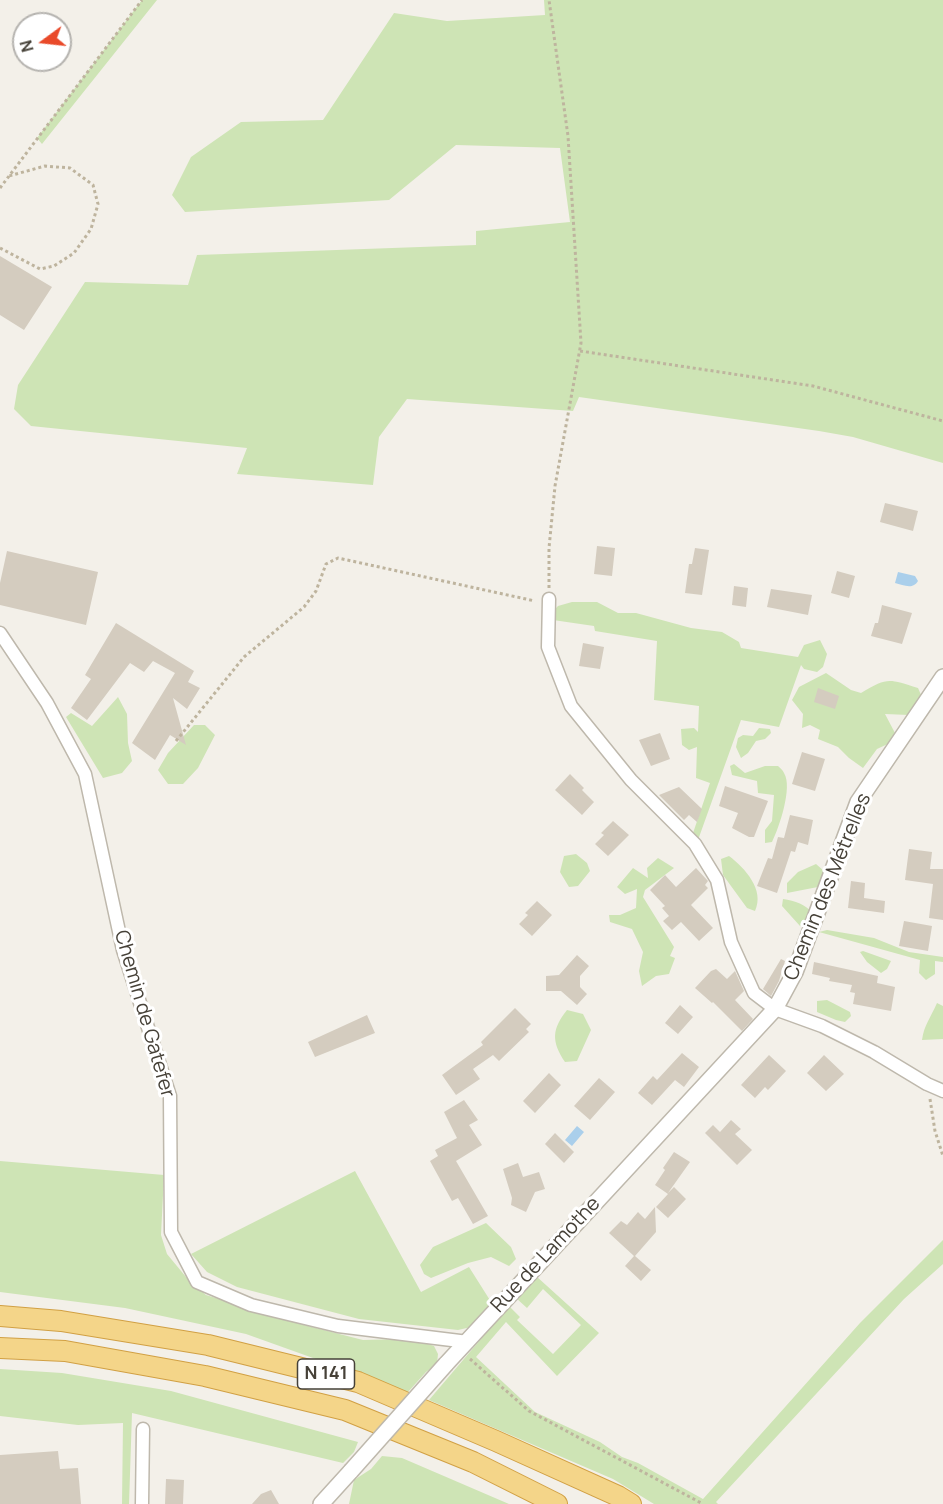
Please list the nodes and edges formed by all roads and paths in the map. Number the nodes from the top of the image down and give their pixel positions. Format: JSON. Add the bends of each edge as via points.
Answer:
{"nodes":[{"id":1,"x":142,"y":0,"type":"edge"},
{"id":2,"x":549,"y":0,"type":"edge"},
{"id":3,"x":9,"y":176,"type":"junction"},
{"id":4,"x":0,"y":188,"type":"edge"},
{"id":5,"x":0,"y":248,"type":"edge"},
{"id":6,"x":579,"y":351,"type":"junction"},
{"id":7,"x":943,"y":421,"type":"edge"},
{"id":8,"x":549,"y":599,"type":"junction"},
{"id":9,"x":0,"y":633,"type":"edge"},
{"id":10,"x":943,"y":677,"type":"edge"},
{"id":11,"x":176,"y":741,"type":"dead end"},
{"id":12,"x":775,"y":1009,"type":"junction"},
{"id":13,"x":927,"y":1084,"type":"junction"},
{"id":14,"x":943,"y":1091,"type":"edge"},
{"id":15,"x":943,"y":1156,"type":"edge"},
{"id":16,"x":0,"y":1316,"type":"edge"},
{"id":17,"x":464,"y":1346,"type":"junction"},
{"id":18,"x":0,"y":1348,"type":"edge"},
{"id":19,"x":143,"y":1429,"type":"dead end"},
{"id":20,"x":142,"y":1504,"type":"edge"},
{"id":21,"x":321,"y":1504,"type":"edge"},
{"id":22,"x":557,"y":1504,"type":"edge"},
{"id":23,"x":631,"y":1504,"type":"edge"},
{"id":24,"x":703,"y":1504,"type":"edge"}],
"edges":[{"from":1,"to":3,"type":"path"},
{"from":2,"to":6,"type":"path","via":[[568,136]]},
{"from":3,"to":4,"type":"path"},
{"from":3,"to":5,"type":"path","via":[[45,166],[70,168],[93,185],[98,204],[91,229],[74,253],[54,266],[40,269]]},
{"from":6,"to":7,"type":"path","via":[[813,386]]},
{"from":6,"to":8,"type":"path","via":[[555,486]]},
{"from":8,"to":11,"type":"path","via":[[536,601],[338,558],[326,564],[316,591],[304,607],[244,657]]},
{"from":8,"to":12,"type":"street","via":[[548,647],[571,706],[630,780],[695,844],[717,880],[731,942],[754,993]]},
{"from":9,"to":17,"type":"street","name":"Chemin de Gatefer","via":[[47,703],[86,774],[123,950],[170,1096],[171,1232],[198,1282],[251,1305],[338,1326]]},
{"from":10,"to":12,"type":"street","name":"Chemin des Métrelles","via":[[858,802],[795,972]]},
{"from":12,"to":13,"type":"street","via":[[822,1026]]},
{"from":12,"to":17,"type":"street","name":"Rue de Lamothe"},
{"from":13,"to":14,"type":"street"},
{"from":13,"to":15,"type":"path"},
{"from":16,"to":23,"type":"highway","number":"N 141","via":[[61,1321],[208,1345],[357,1382]]},
{"from":17,"to":21,"type":"street","name":"Rue de Lamothe","bridge":true},
{"from":17,"to":24,"type":"path","via":[[529,1411]]},
{"from":18,"to":22,"type":"highway","number":"N 141","via":[[65,1351],[194,1374],[345,1410],[473,1462]]},
{"from":19,"to":20,"type":"street"}]}
